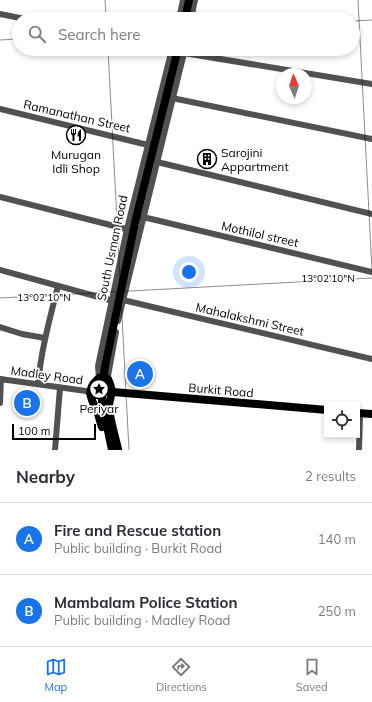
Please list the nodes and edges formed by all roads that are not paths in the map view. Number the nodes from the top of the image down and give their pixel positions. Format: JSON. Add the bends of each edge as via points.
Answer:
{"nodes":[{"id":1,"x":183,"y":0,"type":"edge"},
{"id":2,"x":189,"y":0,"type":"edge"},
{"id":3,"x":195,"y":0,"type":"edge"},
{"id":4,"x":180,"y":12,"type":"edge"},
{"id":5,"x":186,"y":12,"type":"edge"},
{"id":6,"x":192,"y":12,"type":"edge"},
{"id":7,"x":0,"y":14,"type":"edge"},
{"id":8,"x":12,"y":16,"type":"edge"},
{"id":9,"x":178,"y":56,"type":"edge"},
{"id":10,"x":178,"y":56,"type":"edge"},
{"id":11,"x":179,"y":56,"type":"edge"},
{"id":12,"x":179,"y":56,"type":"edge"},
{"id":13,"x":214,"y":56,"type":"edge"},
{"id":14,"x":372,"y":84,"type":"edge"},
{"id":15,"x":172,"y":98,"type":"junction"},
{"id":16,"x":0,"y":110,"type":"edge"},
{"id":17,"x":372,"y":139,"type":"edge"},
{"id":18,"x":148,"y":145,"type":"junction"},
{"id":19,"x":160,"y":148,"type":"junction"},
{"id":20,"x":157,"y":162,"type":"junction"},
{"id":21,"x":145,"y":182,"type":"junction"},
{"id":22,"x":0,"y":197,"type":"edge"},
{"id":23,"x":372,"y":214,"type":"edge"},
{"id":24,"x":143,"y":217,"type":"junction"},
{"id":25,"x":127,"y":229,"type":"junction"},
{"id":26,"x":140,"y":232,"type":"junction"},
{"id":27,"x":0,"y":270,"type":"edge"},
{"id":28,"x":372,"y":272,"type":"edge"},
{"id":29,"x":58,"y":286,"type":"junction"},
{"id":30,"x":123,"y":300,"type":"junction"},
{"id":31,"x":113,"y":301,"type":"junction"},
{"id":32,"x":0,"y":327,"type":"edge"},
{"id":33,"x":44,"y":338,"type":"junction"},
{"id":34,"x":372,"y":359,"type":"edge"},
{"id":35,"x":98,"y":366,"type":"junction"},
{"id":36,"x":99,"y":378,"type":"junction"},
{"id":37,"x":1,"y":379,"type":"edge"},
{"id":38,"x":108,"y":379,"type":"junction"},
{"id":39,"x":38,"y":384,"type":"junction"},
{"id":40,"x":60,"y":388,"type":"junction"},
{"id":41,"x":113,"y":392,"type":"junction"},
{"id":42,"x":91,"y":394,"type":"junction"},
{"id":43,"x":0,"y":403,"type":"edge"},
{"id":44,"x":109,"y":408,"type":"junction"},
{"id":45,"x":96,"y":409,"type":"junction"},
{"id":46,"x":324,"y":410,"type":"edge"},
{"id":47,"x":360,"y":413,"type":"edge"},
{"id":48,"x":372,"y":414,"type":"edge"},
{"id":49,"x":359,"y":438,"type":"edge"},
{"id":50,"x":55,"y":450,"type":"edge"},
{"id":51,"x":109,"y":450,"type":"edge"},
{"id":52,"x":112,"y":450,"type":"edge"},
{"id":53,"x":118,"y":450,"type":"edge"},
{"id":54,"x":359,"y":450,"type":"edge"}],
"edges":[{"from":1,"to":4,"type":"street"},
{"from":2,"to":5,"type":"main road"},
{"from":3,"to":6,"type":"street"},
{"from":7,"to":8,"type":"street"},
{"from":9,"to":18,"type":"street","name":"South Usman Road"},
{"from":10,"to":21,"type":"main road"},
{"from":11,"to":15,"type":"street","name":"South Usman Road"},
{"from":12,"to":19,"type":"main road"},
{"from":13,"to":14,"type":"street"},
{"from":15,"to":17,"type":"street"},
{"from":15,"to":19,"type":"street","name":"South Usman Road"},
{"from":16,"to":18,"type":"street","name":"Ramanathan Street"},
{"from":18,"to":25,"type":"street","name":"South Usman Road"},
{"from":19,"to":20,"type":"street","name":"South Usman Road"},
{"from":20,"to":23,"type":"street"},
{"from":20,"to":24,"type":"street","name":"South Usman Road"},
{"from":21,"to":35,"type":"main road","via":[[140,186],[107,340],[101,364]]},
{"from":21,"to":52,"type":"main road","name":"South Usman Road","via":[[102,388],[102,402]]},
{"from":22,"to":25,"type":"street"},
{"from":24,"to":26,"type":"street","name":"South Usman Road"},
{"from":24,"to":28,"type":"street","name":"Mothilol street"},
{"from":25,"to":26,"type":"street"},
{"from":25,"to":31,"type":"street","name":"South Usman Road"},
{"from":26,"to":30,"type":"street","name":"South Usman Road"},
{"from":27,"to":29,"type":"street"},
{"from":29,"to":31,"type":"street"},
{"from":29,"to":33,"type":"street"},
{"from":30,"to":34,"type":"street","name":"Mahalakshmi Street"},
{"from":30,"to":38,"type":"street","name":"South Usman Road"},
{"from":31,"to":35,"type":"street","name":"South Usman Road"},
{"from":32,"to":33,"type":"street"},
{"from":33,"to":39,"type":"street"},
{"from":35,"to":36,"type":"street","name":"South Usman Road"},
{"from":36,"to":38,"type":"main road"},
{"from":36,"to":42,"type":"main road"},
{"from":37,"to":39,"type":"street","name":"Madley Road"},
{"from":37,"to":43,"type":"street"},
{"from":38,"to":41,"type":"main road","name":"South Usman Road"},
{"from":39,"to":40,"type":"street","name":"Madley Road"},
{"from":40,"to":42,"type":"street","name":"Madley Road"},
{"from":40,"to":50,"type":"street"},
{"from":41,"to":44,"type":"main road"},
{"from":41,"to":46,"type":"main road","name":"Burkit Road"},
{"from":42,"to":45,"type":"main road"},
{"from":44,"to":45,"type":"main road"},
{"from":44,"to":53,"type":"main road"},
{"from":45,"to":51,"type":"main road"},
{"from":47,"to":48,"type":"main road"},
{"from":49,"to":54,"type":"street"}]}
